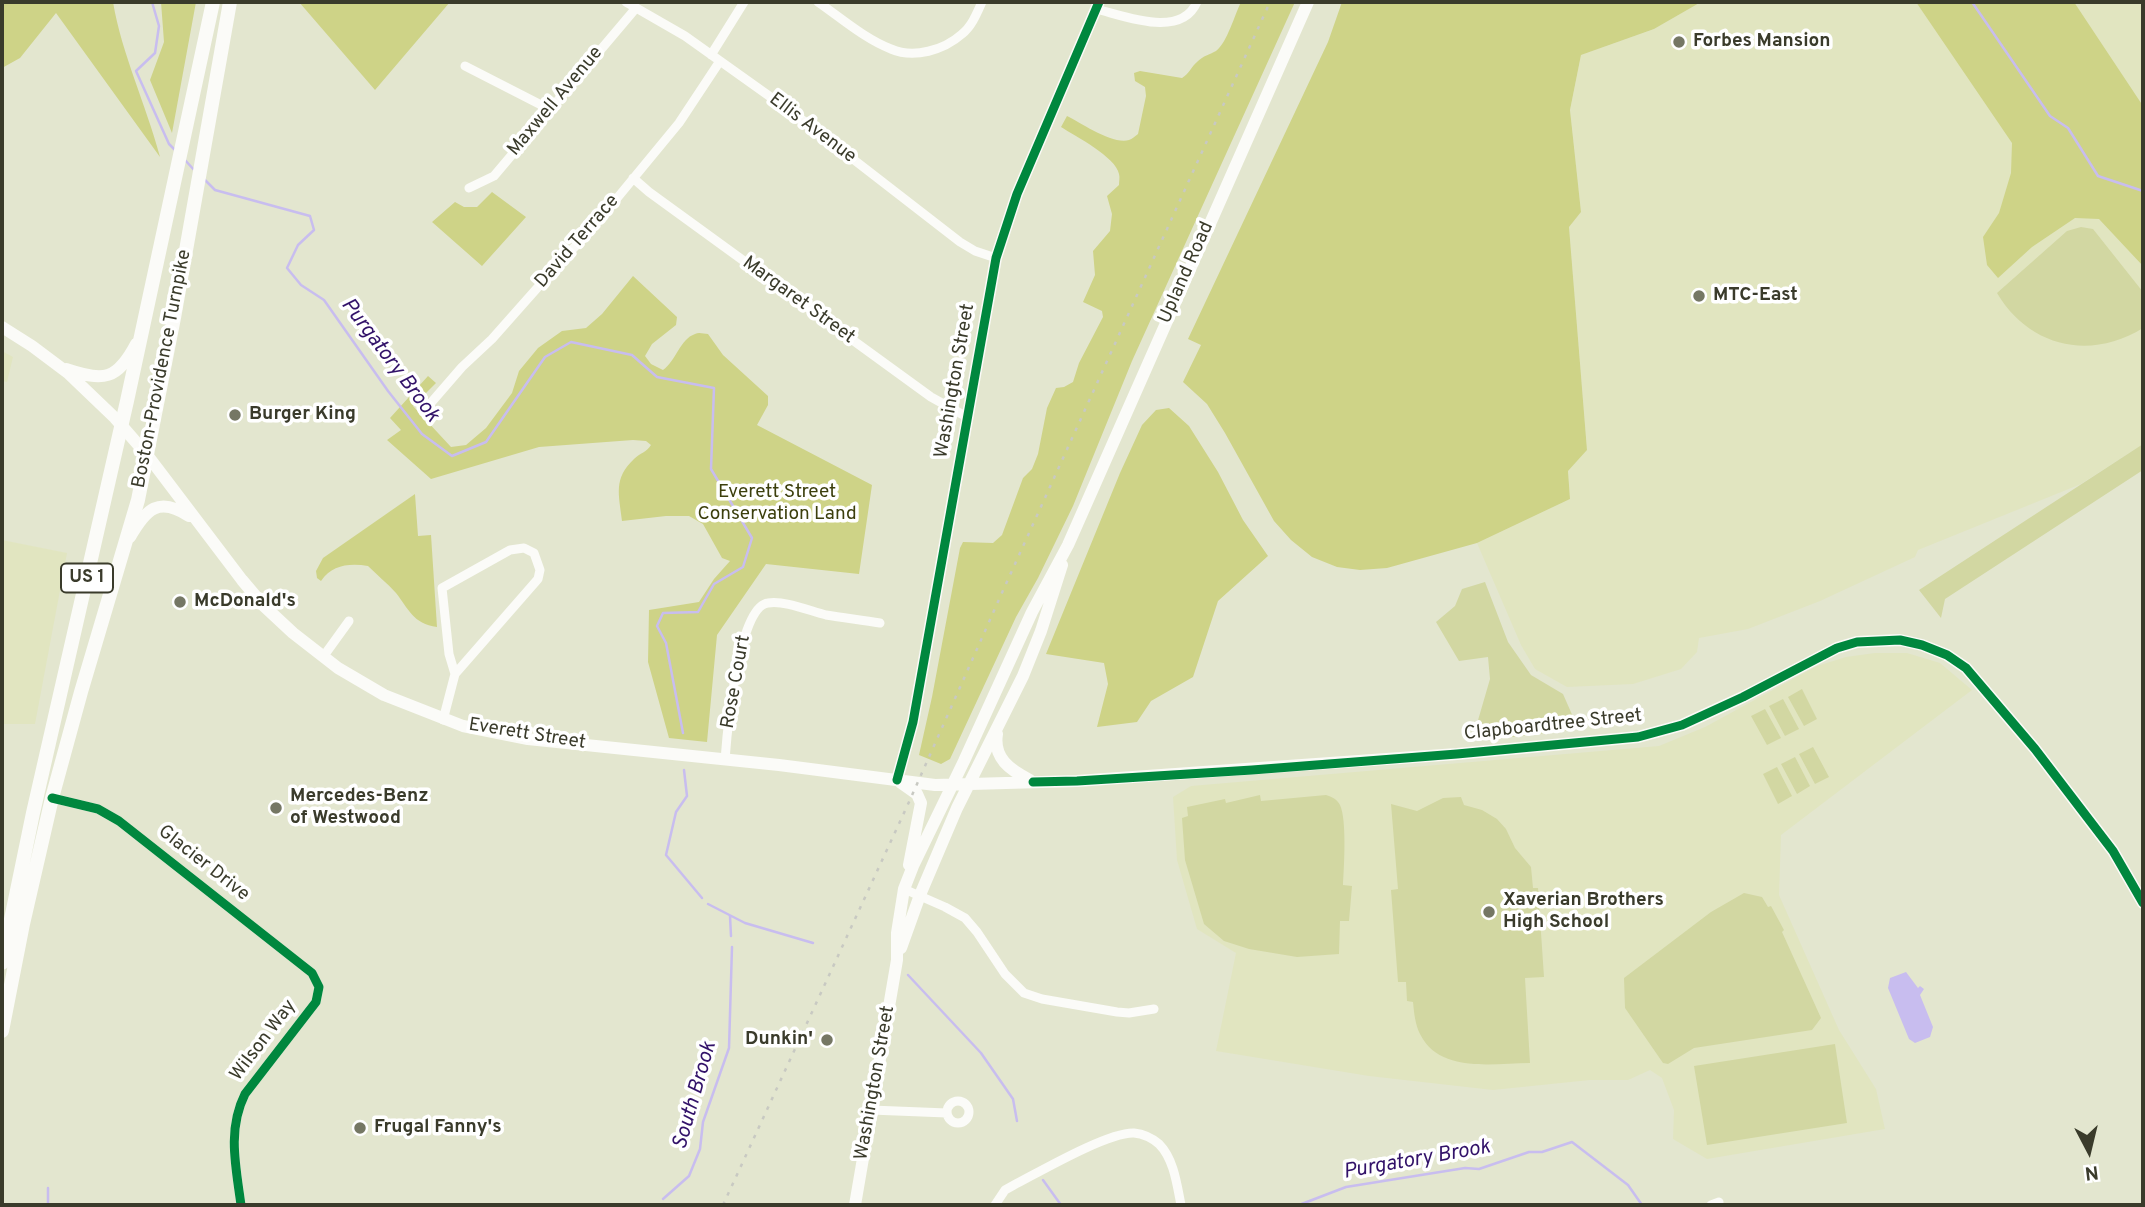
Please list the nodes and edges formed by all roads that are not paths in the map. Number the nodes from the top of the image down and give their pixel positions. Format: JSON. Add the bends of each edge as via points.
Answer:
{"nodes":[{"id":1,"x":213,"y":2,"type":"edge"},
{"id":2,"x":230,"y":2,"type":"edge"},
{"id":3,"x":625,"y":2,"type":"edge"},
{"id":4,"x":744,"y":2,"type":"edge"},
{"id":5,"x":818,"y":2,"type":"edge"},
{"id":6,"x":982,"y":2,"type":"edge"},
{"id":7,"x":1197,"y":2,"type":"edge"},
{"id":8,"x":1308,"y":2,"type":"edge"},
{"id":9,"x":1098,"y":5,"type":"edge"},
{"id":10,"x":636,"y":8,"type":"junction"},
{"id":11,"x":711,"y":55,"type":"junction"},
{"id":12,"x":720,"y":61,"type":"junction"},
{"id":13,"x":465,"y":66,"type":"dead end"},
{"id":14,"x":549,"y":109,"type":"junction"},
{"id":15,"x":633,"y":178,"type":"junction"},
{"id":16,"x":469,"y":188,"type":"dead end"},
{"id":17,"x":996,"y":258,"type":"junction"},
{"id":18,"x":2,"y":327,"type":"edge"},
{"id":19,"x":141,"y":336,"type":"junction"},
{"id":20,"x":59,"y":366,"type":"junction"},
{"id":21,"x":423,"y":412,"type":"dead end"},
{"id":22,"x":967,"y":417,"type":"junction"},
{"id":23,"x":121,"y":425,"type":"junction"},
{"id":24,"x":148,"y":456,"type":"junction"},
{"id":25,"x":198,"y":522,"type":"junction"},
{"id":26,"x":1068,"y":545,"type":"junction"},
{"id":27,"x":126,"y":546,"type":"junction"},
{"id":28,"x":349,"y":621,"type":"dead end"},
{"id":29,"x":880,"y":623,"type":"dead end"},
{"id":30,"x":323,"y":657,"type":"junction"},
{"id":31,"x":455,"y":674,"type":"junction"},
{"id":32,"x":443,"y":720,"type":"junction"},
{"id":33,"x":998,"y":728,"type":"junction"},
{"id":34,"x":725,"y":760,"type":"junction"},
{"id":35,"x":897,"y":780,"type":"junction"},
{"id":36,"x":1033,"y":782,"type":"junction"},
{"id":37,"x":970,"y":784,"type":"junction"},
{"id":38,"x":952,"y":785,"type":"junction"},
{"id":39,"x":52,"y":798,"type":"junction"},
{"id":40,"x":904,"y":889,"type":"junction"},
{"id":41,"x":920,"y":895,"type":"junction"},
{"id":42,"x":2143,"y":903,"type":"edge"},
{"id":43,"x":6,"y":922,"type":"edge"},
{"id":44,"x":897,"y":960,"type":"junction"},
{"id":45,"x":2,"y":963,"type":"edge"},
{"id":46,"x":317,"y":982,"type":"joint"},
{"id":47,"x":1154,"y":1009,"type":"dead end"},
{"id":48,"x":2,"y":1031,"type":"edge"},
{"id":49,"x":871,"y":1110,"type":"junction"},
{"id":50,"x":947,"y":1113,"type":"dead end"},
{"id":51,"x":241,"y":1205,"type":"edge"},
{"id":52,"x":855,"y":1205,"type":"edge"},
{"id":53,"x":995,"y":1205,"type":"edge"},
{"id":54,"x":1181,"y":1205,"type":"edge"}],
"edges":[{"from":1,"to":19,"type":"main road","name":"Boston-Providence Turnpike","number":"US 1"},
{"from":2,"to":24,"type":"main road","name":"Boston-Providence Turnpike","number":"US 1"},
{"from":3,"to":10,"type":"street","name":"Ellis Avenue"},
{"from":4,"to":11,"type":"street"},
{"from":5,"to":6,"type":"street","via":[[874,41],[892,50],[917,53],[964,33]]},
{"from":7,"to":9,"type":"street","via":[[1186,17],[1168,22],[1140,20]]},
{"from":8,"to":26,"type":"main road","name":"Upland Road"},
{"from":9,"to":17,"type":"main road","name":"Washington Street","via":[[1017,194]]},
{"from":10,"to":11,"type":"street","name":"Ellis Avenue"},
{"from":10,"to":14,"type":"street","name":"Maxwell Avenue"},
{"from":11,"to":12,"type":"street","name":"Ellis Avenue"},
{"from":12,"to":15,"type":"street","name":"David Terrace","via":[[679,124]]},
{"from":12,"to":17,"type":"street","name":"Ellis Avenue","via":[[960,242]]},
{"from":13,"to":14,"type":"street"},
{"from":14,"to":16,"type":"street","name":"Maxwell Avenue","via":[[494,176]]},
{"from":15,"to":21,"type":"street","name":"David Terrace"},
{"from":15,"to":22,"type":"street","name":"Margaret Street","via":[[876,358]]},
{"from":17,"to":22,"type":"main road","name":"Washington Street"},
{"from":18,"to":20,"type":"main road"},
{"from":19,"to":20,"type":"main road","via":[[125,364],[113,374],[91,375]]},
{"from":19,"to":23,"type":"main road","name":"Boston-Providence Turnpike","number":"US 1"},
{"from":20,"to":23,"type":"main road","name":"Everett Street"},
{"from":22,"to":35,"type":"main road","name":"Washington Street","via":[[913,722]]},
{"from":23,"to":24,"type":"main road","name":"Everett Street"},
{"from":23,"to":43,"type":"main road","name":"Boston-Providence Turnpike","number":"US 1"},
{"from":24,"to":25,"type":"main road","name":"Everett Street"},
{"from":24,"to":27,"type":"main road","name":"Boston-Providence Turnpike","number":"US 1"},
{"from":25,"to":27,"type":"main road","via":[[171,506],[154,507],[140,520]]},
{"from":25,"to":30,"type":"main road","name":"Everett Street","via":[[264,606]]},
{"from":26,"to":33,"type":"main road","name":"Upland Road","via":[[1041,631]]},
{"from":26,"to":38,"type":"main road","name":"Upland Road"},
{"from":27,"to":39,"type":"main road","name":"Boston-Providence Turnpike","number":"US 1"},
{"from":28,"to":30,"type":"street"},
{"from":29,"to":34,"type":"street","name":"Rose Court","via":[[767,602],[756,609],[744,636]]},
{"from":30,"to":32,"type":"main road","name":"Everett Street","via":[[384,695]]},
{"from":31,"to":31,"type":"street","via":[[538,579],[534,553],[524,548],[510,550],[442,588]]},
{"from":31,"to":32,"type":"street"},
{"from":32,"to":34,"type":"main road","name":"Everett Street","via":[[528,739]]},
{"from":33,"to":36,"type":"main road","via":[[996,748],[1002,760]]},
{"from":33,"to":37,"type":"main road","name":"Upland Road"},
{"from":34,"to":35,"type":"main road","name":"Everett Street"},
{"from":35,"to":38,"type":"main road","name":"Everett Street"},
{"from":35,"to":40,"type":"main road","via":[[917,793],[921,803]]},
{"from":36,"to":37,"type":"main road","name":"Clapboardtree Street"},
{"from":36,"to":42,"type":"main road","name":"Clapboardtree Street","via":[[1252,770],[1638,737],[1682,725],[1837,648],[1900,640],[1947,655],[1966,668],[2113,851]]},
{"from":37,"to":38,"type":"main road","name":"Everett Street"},
{"from":37,"to":41,"type":"main road","name":"Washington Street"},
{"from":38,"to":40,"type":"main road","name":"Washington Street"},
{"from":39,"to":46,"type":"street","name":"Glacier Drive","via":[[98,809],[119,821],[312,973]]},
{"from":39,"to":48,"type":"main road","number":"US 1"},
{"from":40,"to":41,"type":"street"},
{"from":40,"to":44,"type":"main road","name":"Washington Street"},
{"from":41,"to":44,"type":"main road","name":"Washington Street"},
{"from":41,"to":47,"type":"street","via":[[965,918],[1024,993],[1117,1012]]},
{"from":43,"to":45,"type":"main road","number":"US 1"},
{"from":44,"to":49,"type":"main road","name":"Washington Street"},
{"from":46,"to":51,"type":"street","name":"Wilson Way","via":[[316,1002],[240,1104],[233,1145]]},
{"from":49,"to":50,"type":"street"},
{"from":49,"to":52,"type":"main road","name":"Washington Street"},
{"from":53,"to":54,"type":"street","via":[[1014,1185],[1095,1144],[1132,1133],[1151,1138],[1164,1151]]}]}
